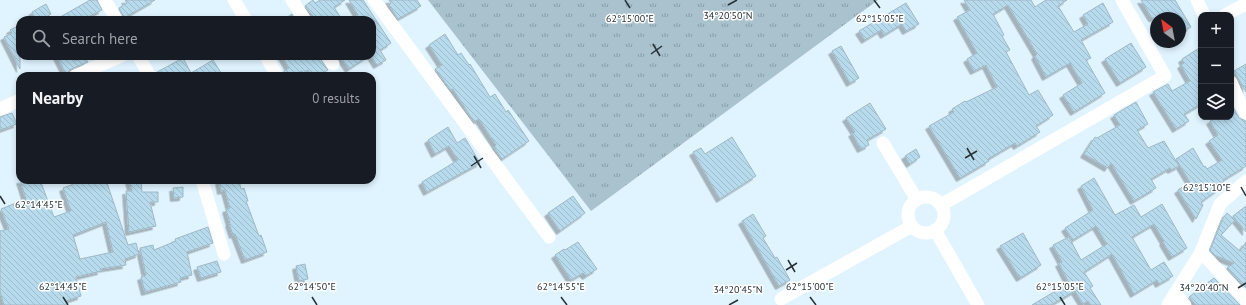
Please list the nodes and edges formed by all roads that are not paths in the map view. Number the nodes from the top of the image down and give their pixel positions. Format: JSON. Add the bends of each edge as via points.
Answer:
{"nodes":[{"id":1,"x":105,"y":0,"type":"edge"},
{"id":2,"x":234,"y":0,"type":"edge"},
{"id":3,"x":292,"y":0,"type":"edge"},
{"id":4,"x":374,"y":0,"type":"edge"},
{"id":5,"x":1122,"y":0,"type":"edge"},
{"id":6,"x":1197,"y":0,"type":"edge"},
{"id":7,"x":1246,"y":4,"type":"edge"},
{"id":8,"x":1203,"y":12,"type":"edge"},
{"id":9,"x":1231,"y":12,"type":"edge"},
{"id":10,"x":115,"y":16,"type":"edge"},
{"id":11,"x":244,"y":16,"type":"edge"},
{"id":12,"x":302,"y":16,"type":"edge"},
{"id":13,"x":112,"y":60,"type":"edge"},
{"id":14,"x":140,"y":60,"type":"edge"},
{"id":15,"x":268,"y":60,"type":"edge"},
{"id":16,"x":84,"y":72,"type":"edge"},
{"id":17,"x":148,"y":72,"type":"edge"},
{"id":18,"x":275,"y":72,"type":"edge"},
{"id":19,"x":1232,"y":84,"type":"edge"},
{"id":20,"x":16,"y":102,"type":"edge"},
{"id":21,"x":0,"y":109,"type":"edge"},
{"id":22,"x":1246,"y":113,"type":"edge"},
{"id":23,"x":883,"y":143,"type":"dead end"},
{"id":24,"x":1246,"y":181,"type":"edge"},
{"id":25,"x":203,"y":184,"type":"edge"},
{"id":26,"x":917,"y":200,"type":"junction"},
{"id":27,"x":941,"y":205,"type":"junction"},
{"id":28,"x":912,"y":226,"type":"junction"},
{"id":29,"x":934,"y":230,"type":"junction"},
{"id":30,"x":549,"y":237,"type":"dead end"},
{"id":31,"x":1201,"y":252,"type":"junction"},
{"id":32,"x":224,"y":254,"type":"dead end"},
{"id":33,"x":1176,"y":294,"type":"junction"},
{"id":34,"x":781,"y":299,"type":"dead end"},
{"id":35,"x":1246,"y":300,"type":"edge"},
{"id":36,"x":978,"y":305,"type":"edge"},
{"id":37,"x":1168,"y":305,"type":"edge"},
{"id":38,"x":1185,"y":305,"type":"edge"}],
"edges":[{"from":1,"to":10,"type":"street"},
{"from":2,"to":11,"type":"street"},
{"from":3,"to":12,"type":"street"},
{"from":4,"to":30,"type":"street"},
{"from":5,"to":27,"type":"street","via":[[1165,76]]},
{"from":6,"to":8,"type":"street"},
{"from":7,"to":9,"type":"street"},
{"from":13,"to":16,"type":"street"},
{"from":14,"to":17,"type":"street"},
{"from":15,"to":18,"type":"street"},
{"from":19,"to":22,"type":"street"},
{"from":20,"to":21,"type":"street"},
{"from":23,"to":26,"type":"street"},
{"from":24,"to":31,"type":"street","via":[[1220,204]]},
{"from":25,"to":32,"type":"street"},
{"from":26,"to":27,"type":"street","via":[[928,197]]},
{"from":26,"to":28,"type":"street","via":[[908,214]]},
{"from":27,"to":29,"type":"street","via":[[944,210],[943,221]]},
{"from":28,"to":29,"type":"street","via":[[922,232]]},
{"from":28,"to":34,"type":"street"},
{"from":29,"to":36,"type":"street"},
{"from":31,"to":33,"type":"street"},
{"from":31,"to":35,"type":"street"},
{"from":33,"to":37,"type":"street"},
{"from":33,"to":38,"type":"street"}]}
